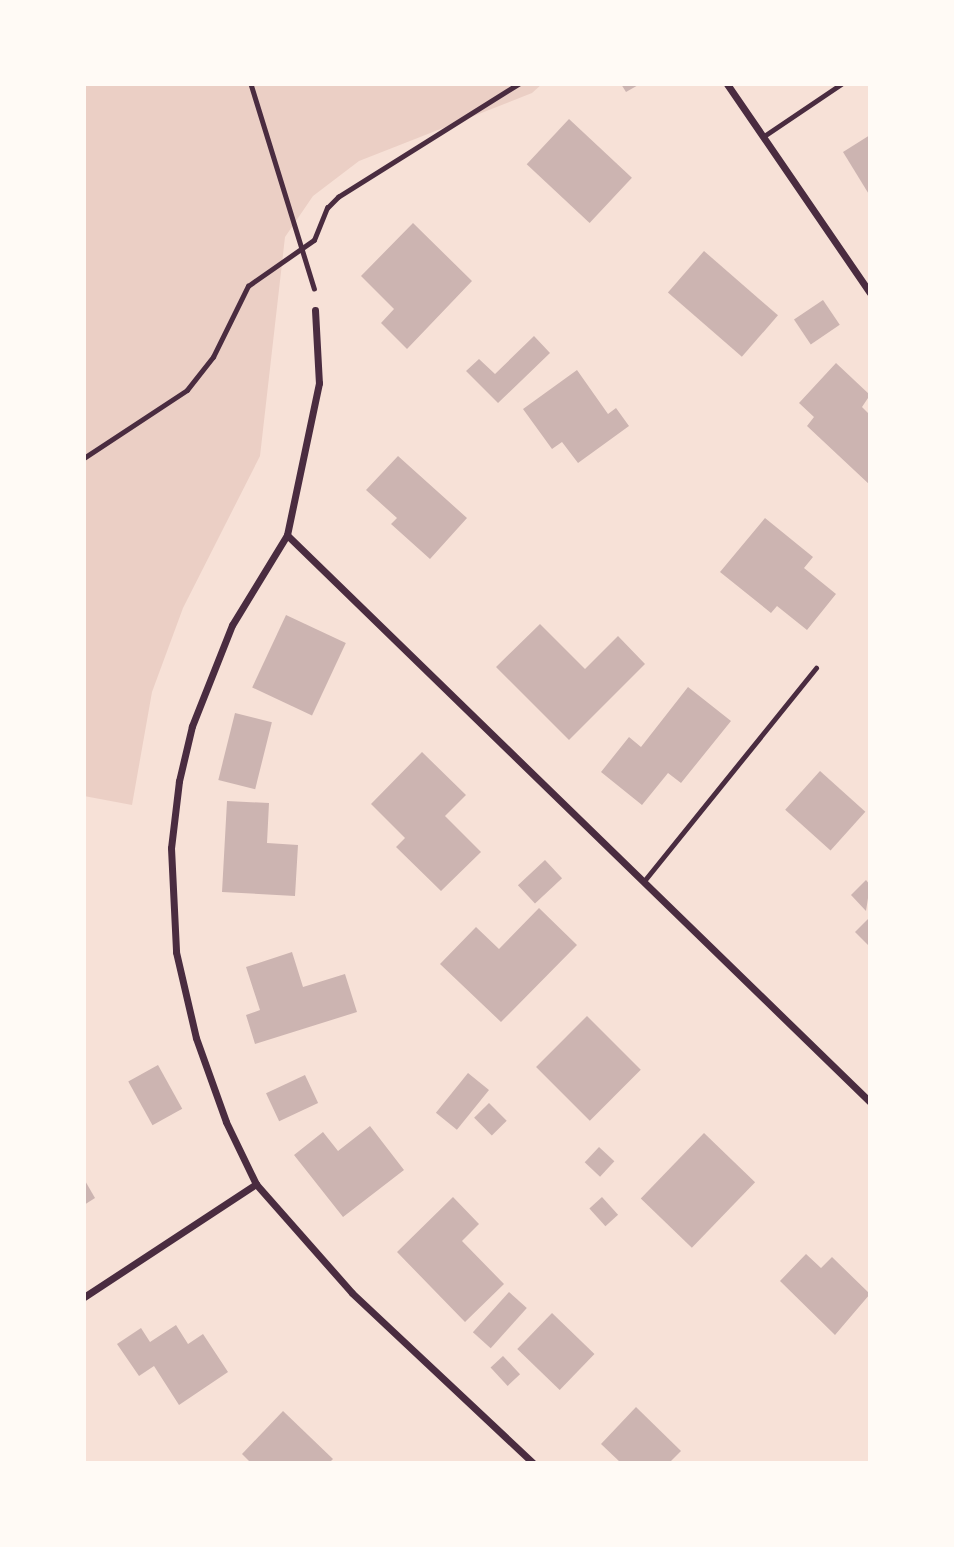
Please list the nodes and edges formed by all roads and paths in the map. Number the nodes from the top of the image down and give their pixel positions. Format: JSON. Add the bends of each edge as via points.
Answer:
{"nodes":[{"id":1,"x":251,"y":84,"type":"edge"},
{"id":2,"x":518,"y":84,"type":"edge"},
{"id":3,"x":727,"y":84,"type":"edge"},
{"id":4,"x":841,"y":84,"type":"edge"},
{"id":5,"x":764,"y":136,"type":"junction"},
{"id":6,"x":304,"y":249,"type":"junction"},
{"id":7,"x":870,"y":293,"type":"edge"},
{"id":8,"x":315,"y":310,"type":"joint"},
{"id":9,"x":84,"y":458,"type":"edge"},
{"id":10,"x":287,"y":535,"type":"junction"},
{"id":11,"x":816,"y":668,"type":"dead end"},
{"id":12,"x":644,"y":881,"type":"junction"},
{"id":13,"x":870,"y":1102,"type":"edge"},
{"id":14,"x":256,"y":1184,"type":"junction"},
{"id":15,"x":84,"y":1297,"type":"edge"},
{"id":16,"x":533,"y":1463,"type":"edge"}],
"edges":[{"from":1,"to":6,"type":"path","via":[[277,177]]},
{"from":2,"to":6,"type":"path","via":[[338,197]]},
{"from":3,"to":5,"type":"street"},
{"from":4,"to":5,"type":"lane"},
{"from":5,"to":7,"type":"street"},
{"from":6,"to":8,"type":"path"},
{"from":6,"to":9,"type":"path","via":[[248,286],[213,357],[187,390]]},
{"from":8,"to":10,"type":"street","via":[[319,383]]},
{"from":10,"to":12,"type":"street"},
{"from":10,"to":14,"type":"street","via":[[232,625],[207,683],[192,726],[172,821],[171,902],[184,994],[226,1122]]},
{"from":11,"to":12,"type":"lane"},
{"from":12,"to":13,"type":"street"},
{"from":14,"to":15,"type":"street"},
{"from":14,"to":16,"type":"street","via":[[352,1293]]}]}
